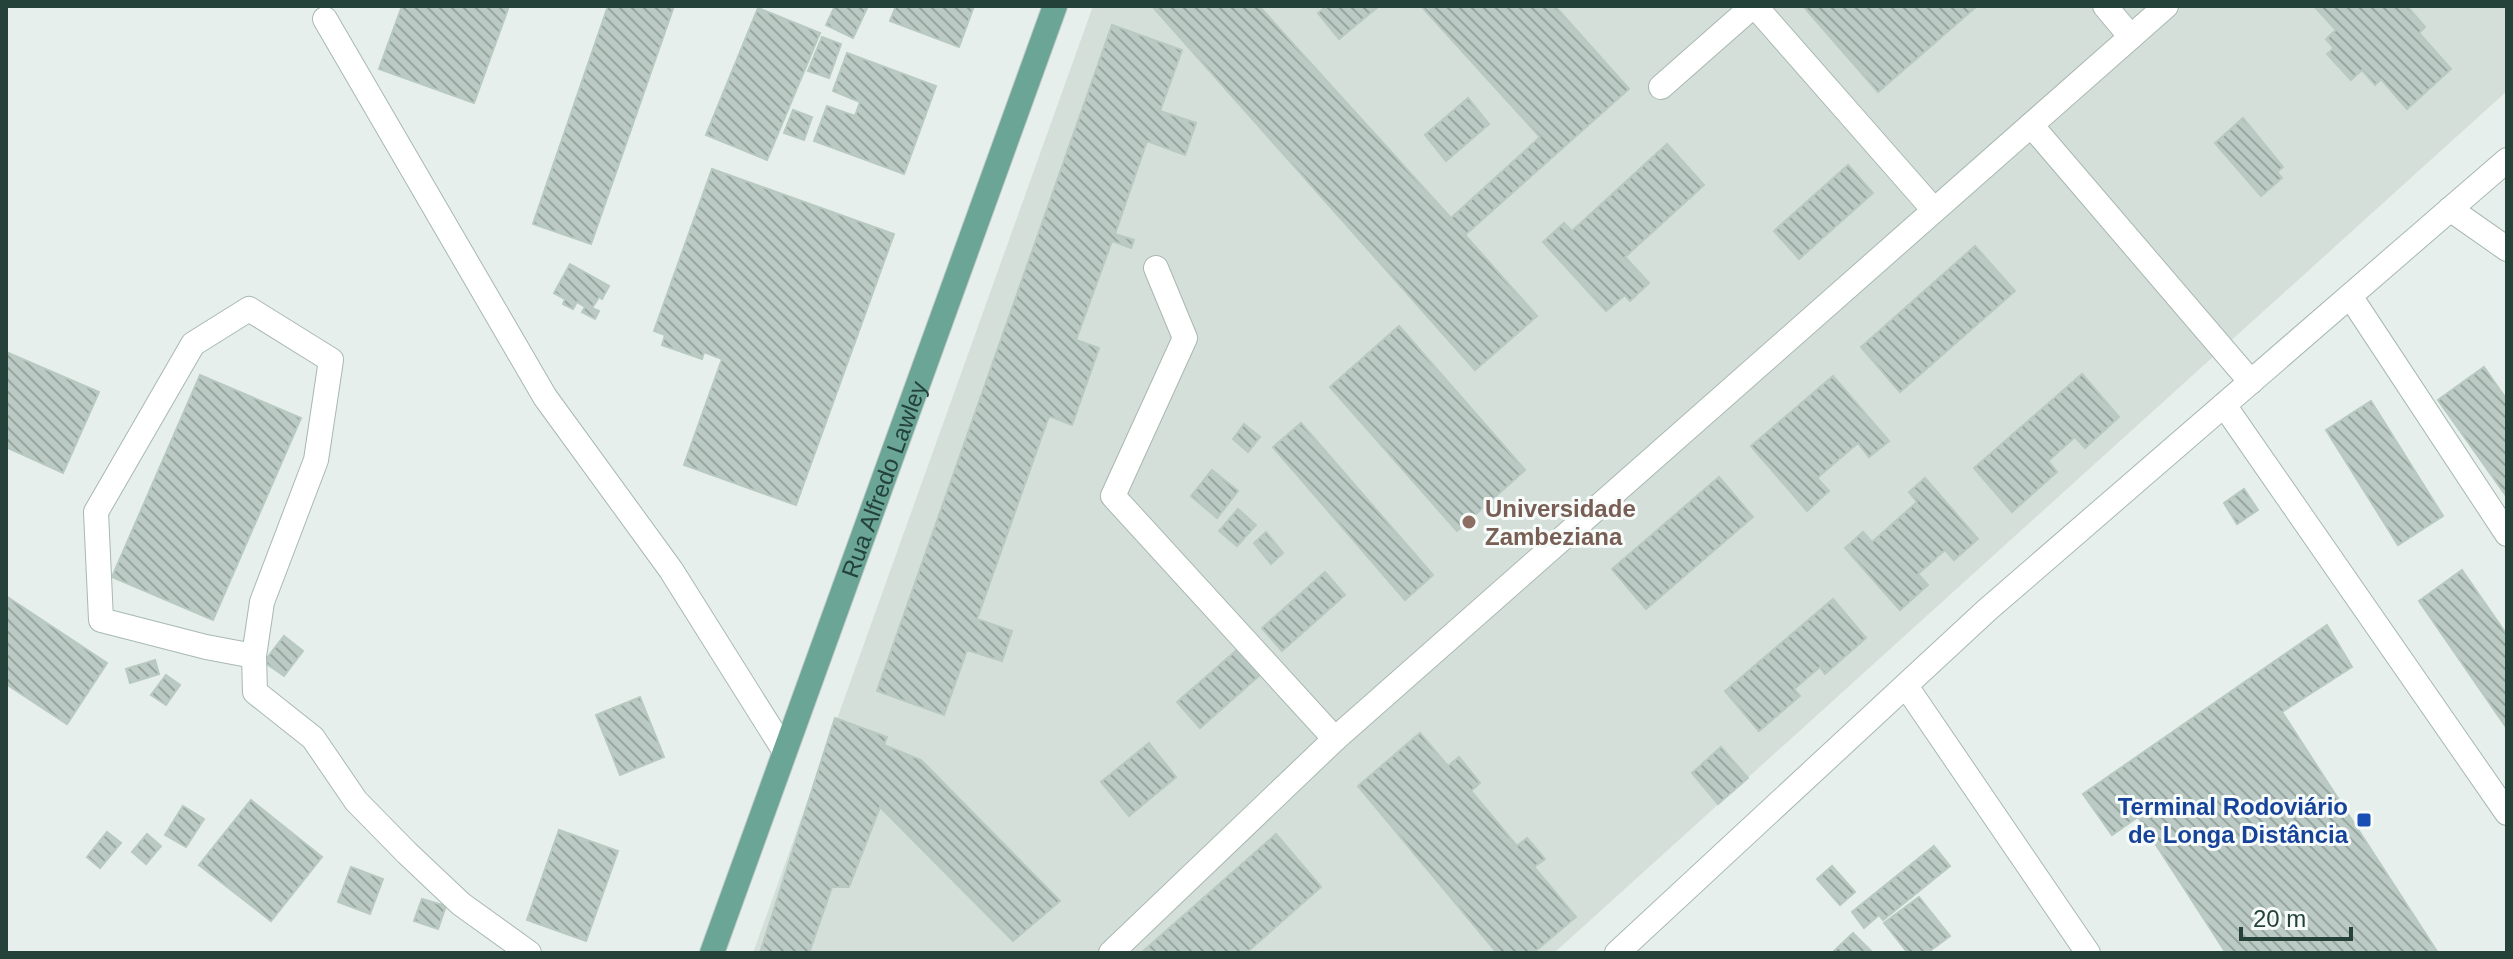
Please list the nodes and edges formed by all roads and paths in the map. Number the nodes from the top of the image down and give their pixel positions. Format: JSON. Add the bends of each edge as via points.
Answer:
{"nodes":[{"id":1,"x":1055,"y":6,"type":"edge"},
{"id":2,"x":1754,"y":6,"type":"edge"},
{"id":3,"x":2105,"y":6,"type":"edge"},
{"id":4,"x":2166,"y":6,"type":"edge"},
{"id":5,"x":325,"y":19,"type":"dead end"},
{"id":6,"x":2131,"y":37,"type":"junction"},
{"id":7,"x":1661,"y":87,"type":"dead end"},
{"id":8,"x":2031,"y":125,"type":"junction"},
{"id":9,"x":2507,"y":160,"type":"edge"},
{"id":10,"x":2450,"y":209,"type":"junction"},
{"id":11,"x":1934,"y":210,"type":"junction"},
{"id":12,"x":2507,"y":249,"type":"edge"},
{"id":13,"x":1156,"y":268,"type":"dead end"},
{"id":14,"x":2350,"y":296,"type":"junction"},
{"id":15,"x":2251,"y":382,"type":"junction"},
{"id":16,"x":2224,"y":405,"type":"junction"},
{"id":17,"x":2507,"y":534,"type":"edge"},
{"id":18,"x":254,"y":656,"type":"junction"},
{"id":19,"x":1906,"y":686,"type":"junction"},
{"id":20,"x":1335,"y":739,"type":"junction"},
{"id":21,"x":784,"y":750,"type":"junction"},
{"id":22,"x":2507,"y":813,"type":"edge"},
{"id":23,"x":529,"y":953,"type":"edge"},
{"id":24,"x":712,"y":953,"type":"edge"},
{"id":25,"x":1111,"y":953,"type":"edge"},
{"id":26,"x":1617,"y":953,"type":"edge"},
{"id":27,"x":2088,"y":953,"type":"edge"}],
"edges":[{"from":1,"to":21,"type":"main road","name":"Rua Alfredo Lawley"},
{"from":2,"to":7,"type":"street"},
{"from":2,"to":11,"type":"street"},
{"from":3,"to":6,"type":"street"},
{"from":4,"to":6,"type":"street"},
{"from":5,"to":21,"type":"street","via":[[545,397],[671,570]]},
{"from":6,"to":8,"type":"street"},
{"from":8,"to":11,"type":"street"},
{"from":8,"to":15,"type":"street"},
{"from":9,"to":10,"type":"street"},
{"from":10,"to":12,"type":"street"},
{"from":10,"to":14,"type":"street"},
{"from":11,"to":20,"type":"street"},
{"from":13,"to":20,"type":"street","via":[[1185,338],[1113,496]]},
{"from":14,"to":15,"type":"street"},
{"from":14,"to":17,"type":"street"},
{"from":15,"to":16,"type":"street"},
{"from":16,"to":19,"type":"street"},
{"from":16,"to":22,"type":"street"},
{"from":18,"to":18,"type":"street","via":[[262,602],[316,460],[331,360],[249,309],[193,344],[96,512],[101,620]]},
{"from":18,"to":23,"type":"street","via":[[255,692],[313,738],[356,801],[461,904]]},
{"from":19,"to":26,"type":"street"},
{"from":19,"to":27,"type":"street"},
{"from":20,"to":25,"type":"street"},
{"from":21,"to":24,"type":"main road","name":"Rua Alfredo Lawley"}]}
